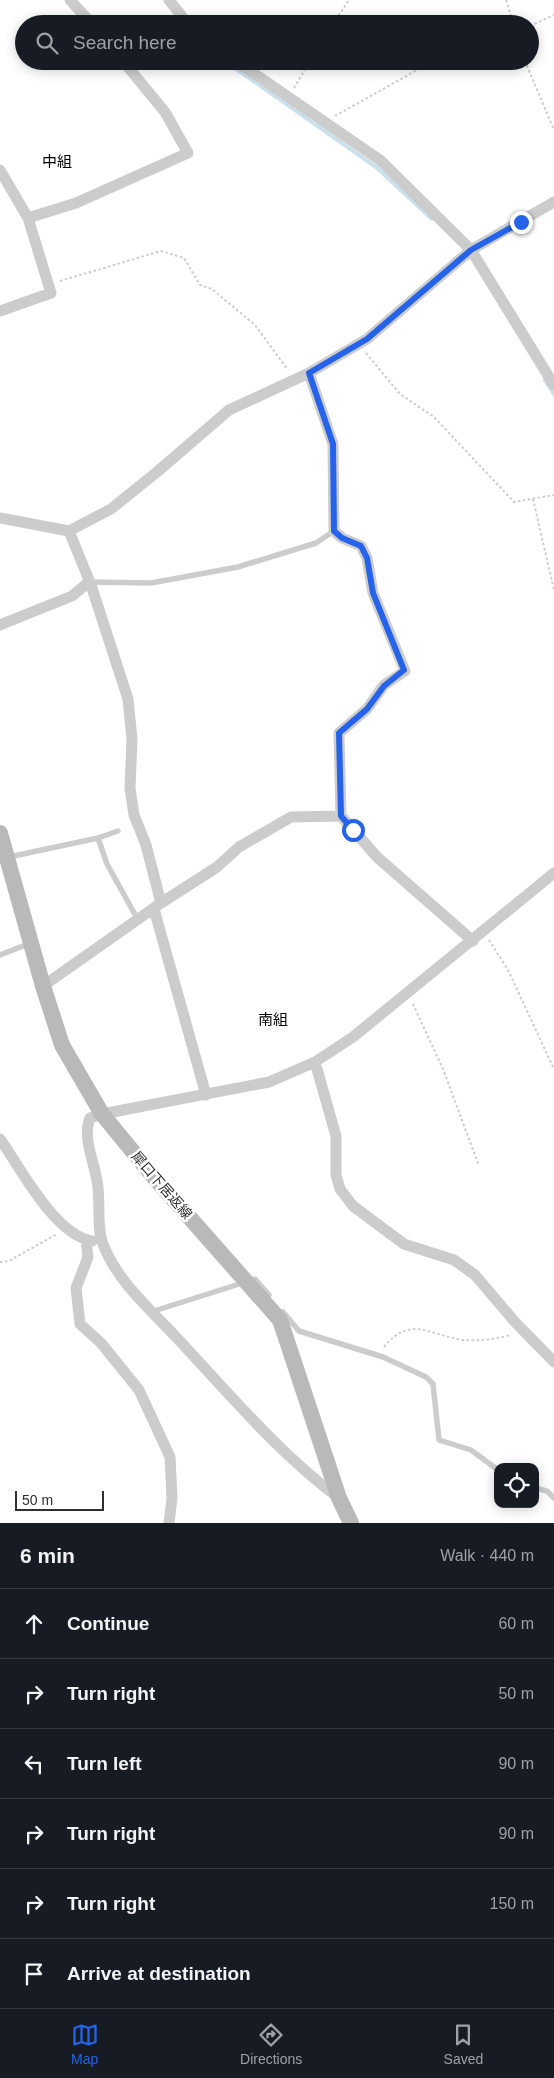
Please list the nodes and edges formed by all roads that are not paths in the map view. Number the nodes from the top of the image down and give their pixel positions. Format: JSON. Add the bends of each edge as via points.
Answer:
{"nodes":[{"id":1,"x":70,"y":0,"type":"edge"},
{"id":2,"x":169,"y":0,"type":"edge"},
{"id":3,"x":84,"y":15,"type":"edge"},
{"id":4,"x":181,"y":15,"type":"edge"},
{"id":5,"x":130,"y":70,"type":"edge"},
{"id":6,"x":249,"y":70,"type":"edge"},
{"id":7,"x":0,"y":170,"type":"edge"},
{"id":8,"x":554,"y":202,"type":"edge"},
{"id":9,"x":28,"y":218,"type":"junction"},
{"id":10,"x":471,"y":250,"type":"junction"},
{"id":11,"x":0,"y":311,"type":"edge"},
{"id":12,"x":309,"y":373,"type":"junction"},
{"id":13,"x":554,"y":385,"type":"edge"},
{"id":14,"x":0,"y":518,"type":"edge"},
{"id":15,"x":334,"y":531,"type":"junction"},
{"id":16,"x":69,"y":532,"type":"junction"},
{"id":17,"x":89,"y":582,"type":"junction"},
{"id":18,"x":0,"y":625,"type":"edge"},
{"id":19,"x":341,"y":816,"type":"junction"},
{"id":20,"x":118,"y":831,"type":"dead end"},
{"id":21,"x":0,"y":833,"type":"edge"},
{"id":22,"x":98,"y":838,"type":"junction"},
{"id":23,"x":6,"y":858,"type":"junction"},
{"id":24,"x":554,"y":873,"type":"edge"},
{"id":25,"x":158,"y":906,"type":"junction"},
{"id":26,"x":138,"y":920,"type":"junction"},
{"id":27,"x":473,"y":941,"type":"junction"},
{"id":28,"x":30,"y":943,"type":"junction"},
{"id":29,"x":0,"y":955,"type":"edge"},
{"id":30,"x":43,"y":986,"type":"junction"},
{"id":31,"x":315,"y":1062,"type":"junction"},
{"id":32,"x":206,"y":1095,"type":"junction"},
{"id":33,"x":102,"y":1114,"type":"junction"},
{"id":34,"x":0,"y":1139,"type":"edge"},
{"id":35,"x":86,"y":1240,"type":"junction"},
{"id":36,"x":102,"y":1242,"type":"junction"},
{"id":37,"x":246,"y":1282,"type":"junction"},
{"id":38,"x":274,"y":1301,"type":"dead end"},
{"id":39,"x":280,"y":1309,"type":"dead end"},
{"id":40,"x":151,"y":1312,"type":"junction"},
{"id":41,"x":554,"y":1362,"type":"edge"},
{"id":42,"x":494,"y":1467,"type":"edge"},
{"id":43,"x":539,"y":1489,"type":"edge"},
{"id":44,"x":339,"y":1498,"type":"junction"},
{"id":45,"x":554,"y":1498,"type":"edge"},
{"id":46,"x":169,"y":1523,"type":"edge"},
{"id":47,"x":351,"y":1523,"type":"edge"}],
"edges":[{"from":1,"to":3,"type":"street"},
{"from":2,"to":4,"type":"street"},
{"from":5,"to":9,"type":"street","via":[[165,112],[188,153],[76,203]]},
{"from":6,"to":10,"type":"street","via":[[380,160]]},
{"from":7,"to":9,"type":"street"},
{"from":8,"to":10,"type":"street"},
{"from":9,"to":11,"type":"street","via":[[51,293]]},
{"from":10,"to":12,"type":"street","via":[[358,344]]},
{"from":10,"to":13,"type":"street"},
{"from":12,"to":15,"type":"street","via":[[333,444]]},
{"from":12,"to":16,"type":"street","via":[[228,410],[111,509]]},
{"from":14,"to":16,"type":"street"},
{"from":15,"to":17,"type":"lane","via":[[316,543],[238,567],[151,583]]},
{"from":15,"to":19,"type":"street","via":[[361,546],[367,558],[373,593],[404,670],[339,733]]},
{"from":16,"to":17,"type":"street"},
{"from":17,"to":18,"type":"street","via":[[72,596]]},
{"from":17,"to":25,"type":"street","via":[[128,699],[132,739],[130,788]]},
{"from":19,"to":25,"type":"street","via":[[291,817],[239,847],[217,867]]},
{"from":19,"to":27,"type":"street","via":[[377,857]]},
{"from":20,"to":22,"type":"lane"},
{"from":21,"to":23,"type":"main road","name":"犀口下居返線"},
{"from":22,"to":23,"type":"lane"},
{"from":22,"to":26,"type":"lane","via":[[107,864]]},
{"from":23,"to":28,"type":"main road","name":"犀口下居返線"},
{"from":24,"to":27,"type":"street"},
{"from":25,"to":26,"type":"street"},
{"from":25,"to":32,"type":"street"},
{"from":26,"to":30,"type":"street"},
{"from":27,"to":31,"type":"street","via":[[353,1037]]},
{"from":28,"to":29,"type":"lane"},
{"from":28,"to":30,"type":"main road","name":"犀口下居返線"},
{"from":30,"to":33,"type":"main road","name":"犀口下居返線","via":[[62,1045]]},
{"from":31,"to":32,"type":"street","via":[[269,1082]]},
{"from":31,"to":41,"type":"street","via":[[336,1136],[336,1175],[340,1189],[353,1206],[404,1244],[454,1260],[475,1275]]},
{"from":32,"to":33,"type":"street"},
{"from":33,"to":36,"type":"street","via":[[90,1118],[86,1128],[98,1183]]},
{"from":33,"to":37,"type":"main road","name":"犀口下居返線"},
{"from":34,"to":35,"type":"street","via":[[66,1229]]},
{"from":35,"to":36,"type":"street"},
{"from":35,"to":46,"type":"street","via":[[88,1257],[76,1288],[80,1324],[102,1343],[139,1390],[170,1457],[172,1498]]},
{"from":36,"to":40,"type":"street","via":[[111,1261]]},
{"from":37,"to":38,"type":"lane","via":[[255,1279]]},
{"from":37,"to":40,"type":"lane"},
{"from":37,"to":44,"type":"main road","name":"犀口下居返線","via":[[280,1320]]},
{"from":39,"to":42,"type":"lane","via":[[299,1331],[377,1355],[426,1376],[433,1384],[439,1440],[471,1450]]},
{"from":40,"to":44,"type":"street","via":[[313,1479]]},
{"from":43,"to":45,"type":"lane"},
{"from":44,"to":47,"type":"main road","name":"犀口下居返線"}]}
